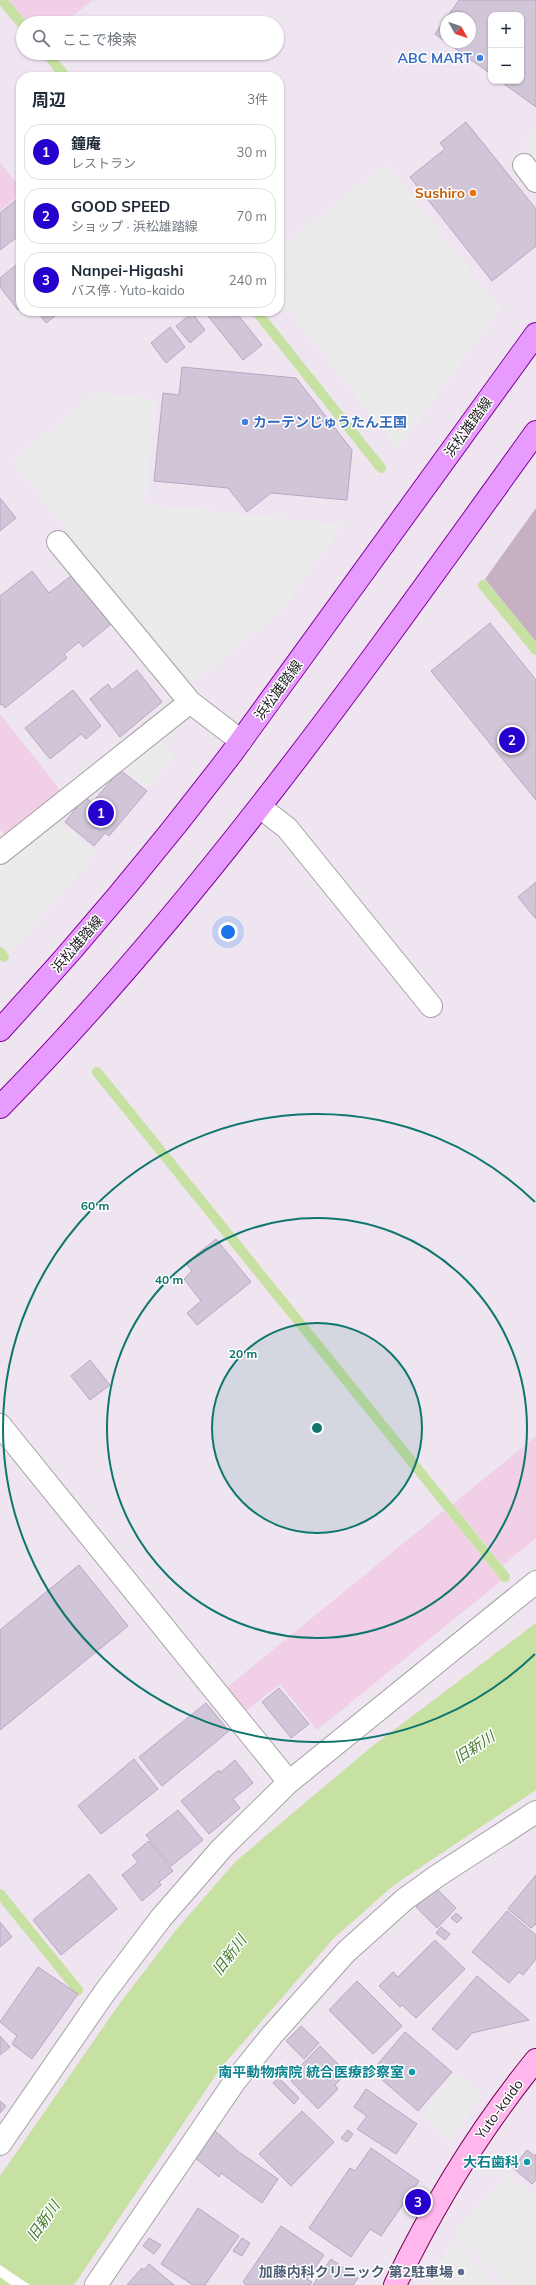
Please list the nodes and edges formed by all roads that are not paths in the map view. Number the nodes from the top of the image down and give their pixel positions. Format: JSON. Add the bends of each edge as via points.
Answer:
{"nodes":[{"id":1,"x":536,"y":334,"type":"edge"},
{"id":2,"x":536,"y":432,"type":"edge"},
{"id":3,"x":58,"y":542,"type":"dead end"},
{"id":4,"x":190,"y":702,"type":"junction"},
{"id":5,"x":241,"y":741,"type":"junction"},
{"id":6,"x":260,"y":807,"type":"junction"},
{"id":7,"x":0,"y":853,"type":"edge"},
{"id":8,"x":431,"y":1006,"type":"dead end"},
{"id":9,"x":0,"y":1030,"type":"edge"},
{"id":10,"x":0,"y":1107,"type":"edge"},
{"id":11,"x":0,"y":1425,"type":"edge"},
{"id":12,"x":536,"y":1582,"type":"edge"},
{"id":13,"x":288,"y":1782,"type":"junction"},
{"id":14,"x":536,"y":1812,"type":"edge"},
{"id":15,"x":536,"y":2060,"type":"edge"},
{"id":16,"x":0,"y":2144,"type":"edge"},
{"id":17,"x":96,"y":2285,"type":"edge"},
{"id":18,"x":395,"y":2285,"type":"edge"}],
"edges":[{"from":1,"to":5,"type":"main road","name":"浜松雄踏線"},
{"from":2,"to":6,"type":"main road","via":[[421,592]]},
{"from":3,"to":4,"type":"street"},
{"from":4,"to":5,"type":"street"},
{"from":4,"to":7,"type":"street"},
{"from":5,"to":9,"type":"main road","name":"浜松雄踏線","via":[[186,814],[85,936]]},
{"from":6,"to":8,"type":"street","via":[[287,828]]},
{"from":6,"to":10,"type":"main road","via":[[166,924],[71,1032]]},
{"from":11,"to":13,"type":"street"},
{"from":12,"to":13,"type":"street"},
{"from":13,"to":16,"type":"street","via":[[222,1848],[162,1918],[105,1992]]},
{"from":14,"to":17,"type":"street","via":[[405,1899],[346,1952],[272,2034],[235,2080]]},
{"from":15,"to":18,"type":"street","name":"Yuto-kaido","via":[[459,2166],[435,2205]]}]}
